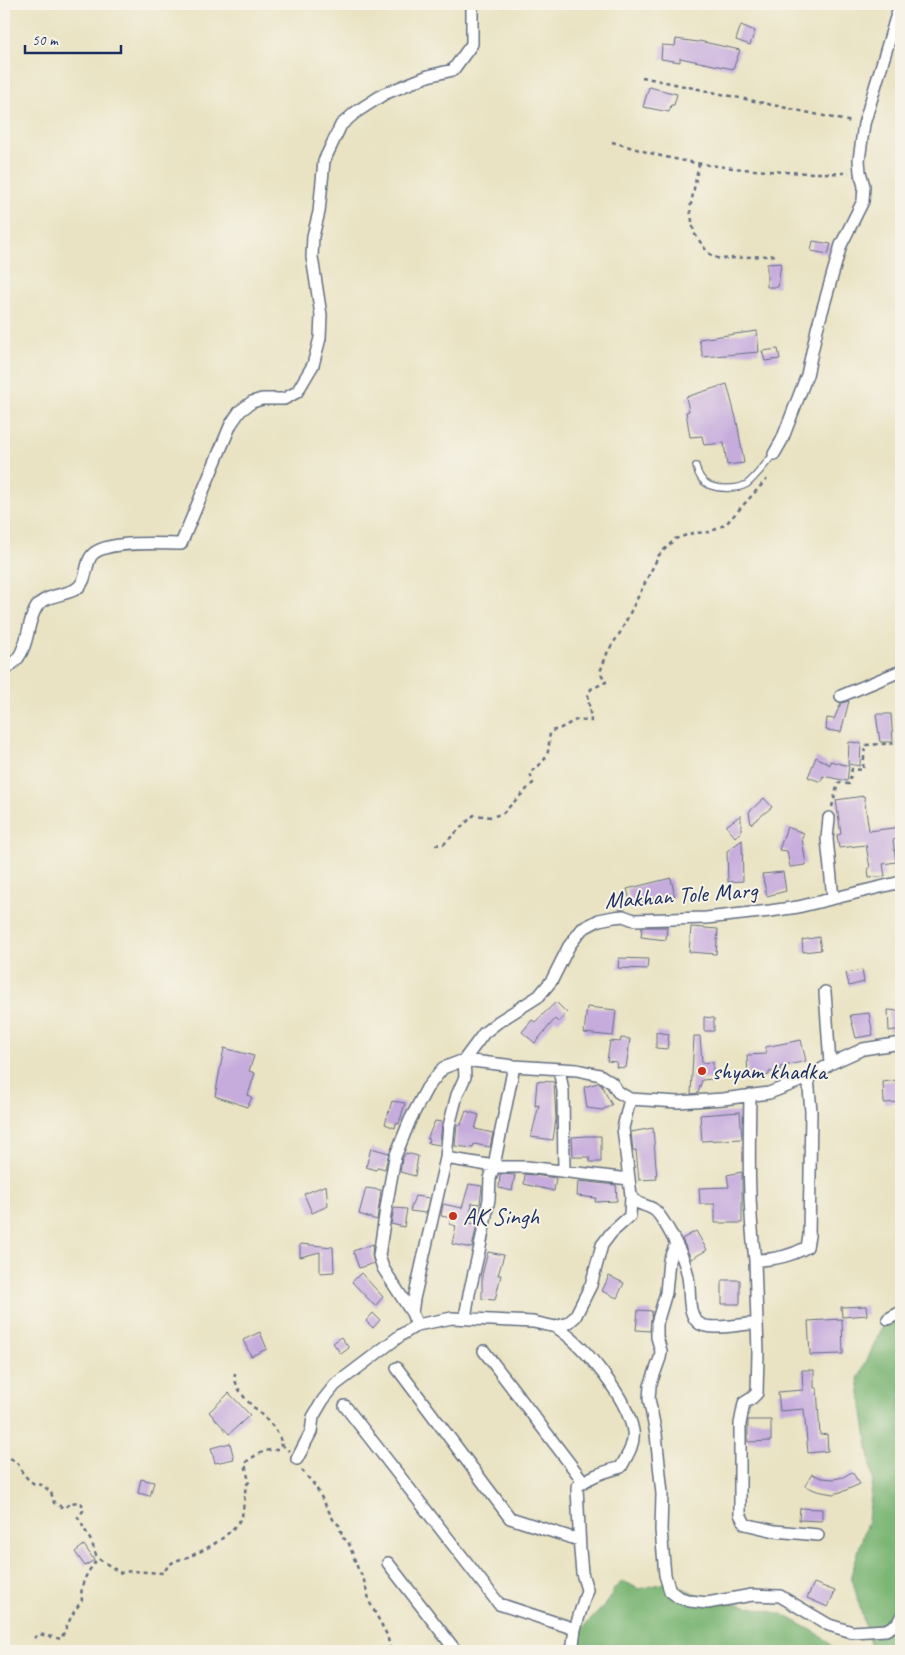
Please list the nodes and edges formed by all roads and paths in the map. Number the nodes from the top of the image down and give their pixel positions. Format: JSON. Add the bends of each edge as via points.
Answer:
{"nodes":[{"id":1,"x":9,"y":4,"type":"edge"},
{"id":2,"x":472,"y":4,"type":"edge"},
{"id":3,"x":900,"y":4,"type":"edge"},
{"id":4,"x":4,"y":13,"type":"edge"},
{"id":5,"x":642,"y":77,"type":"dead end"},
{"id":6,"x":864,"y":124,"type":"junction"},
{"id":7,"x":612,"y":142,"type":"dead end"},
{"id":8,"x":699,"y":162,"type":"junction"},
{"id":9,"x":860,"y":172,"type":"junction"},
{"id":10,"x":778,"y":255,"type":"dead end"},
{"id":11,"x":774,"y":454,"type":"junction"},
{"id":12,"x":696,"y":466,"type":"dead end"},
{"id":13,"x":4,"y":671,"type":"edge"},
{"id":14,"x":901,"y":671,"type":"edge"},
{"id":15,"x":841,"y":696,"type":"dead end"},
{"id":16,"x":901,"y":743,"type":"edge"},
{"id":17,"x":829,"y":818,"type":"joint"},
{"id":18,"x":435,"y":845,"type":"dead end"},
{"id":19,"x":901,"y":882,"type":"edge"},
{"id":20,"x":833,"y":898,"type":"junction"},
{"id":21,"x":826,"y":992,"type":"dead end"},
{"id":22,"x":901,"y":1043,"type":"edge"},
{"id":23,"x":464,"y":1060,"type":"junction"},
{"id":24,"x":830,"y":1064,"type":"junction"},
{"id":25,"x":514,"y":1066,"type":"junction"},
{"id":26,"x":559,"y":1069,"type":"junction"},
{"id":27,"x":808,"y":1078,"type":"junction"},
{"id":28,"x":750,"y":1095,"type":"junction"},
{"id":29,"x":630,"y":1099,"type":"junction"},
{"id":30,"x":446,"y":1158,"type":"junction"},
{"id":31,"x":494,"y":1165,"type":"junction"},
{"id":32,"x":564,"y":1170,"type":"junction"},
{"id":33,"x":629,"y":1179,"type":"junction"},
{"id":34,"x":631,"y":1196,"type":"junction"},
{"id":35,"x":676,"y":1244,"type":"junction"},
{"id":36,"x":755,"y":1260,"type":"junction"},
{"id":37,"x":412,"y":1312,"type":"junction"},
{"id":38,"x":901,"y":1312,"type":"edge"},
{"id":39,"x":465,"y":1318,"type":"junction"},
{"id":40,"x":888,"y":1319,"type":"dead end"},
{"id":41,"x":757,"y":1323,"type":"junction"},
{"id":42,"x":417,"y":1325,"type":"junction"},
{"id":43,"x":556,"y":1327,"type":"junction"},
{"id":44,"x":484,"y":1350,"type":"dead end"},
{"id":45,"x":397,"y":1368,"type":"dead end"},
{"id":46,"x":235,"y":1373,"type":"dead end"},
{"id":47,"x":345,"y":1406,"type":"dead end"},
{"id":48,"x":281,"y":1444,"type":"junction"},
{"id":49,"x":4,"y":1453,"type":"edge"},
{"id":50,"x":297,"y":1459,"type":"junction"},
{"id":51,"x":583,"y":1481,"type":"junction"},
{"id":52,"x":818,"y":1535,"type":"dead end"},
{"id":53,"x":579,"y":1540,"type":"junction"},
{"id":54,"x":98,"y":1558,"type":"junction"},
{"id":55,"x":388,"y":1563,"type":"dead end"},
{"id":56,"x":901,"y":1617,"type":"edge"},
{"id":57,"x":575,"y":1629,"type":"junction"},
{"id":58,"x":34,"y":1638,"type":"dead end"},
{"id":59,"x":391,"y":1651,"type":"edge"},
{"id":60,"x":456,"y":1651,"type":"edge"},
{"id":61,"x":572,"y":1651,"type":"edge"}],
"edges":[{"from":1,"to":4,"type":"path"},
{"from":2,"to":13,"type":"street","via":[[472,44],[453,70],[428,76],[384,94],[356,112],[341,125],[324,161],[312,257],[321,315],[320,338],[312,365],[297,392],[284,398],[252,402],[240,410],[231,424],[181,544],[122,545],[96,552],[90,557],[84,580],[78,588],[46,599],[37,606],[18,658]]},
{"from":3,"to":6,"type":"street"},
{"from":5,"to":6,"type":"path"},
{"from":6,"to":9,"type":"street"},
{"from":7,"to":8,"type":"path","via":[[670,158]]},
{"from":8,"to":9,"type":"path","via":[[818,174]]},
{"from":8,"to":10,"type":"path","via":[[690,209],[694,233],[708,253],[719,259]]},
{"from":9,"to":11,"type":"street","via":[[864,186],[863,201],[841,245],[807,374]]},
{"from":11,"to":12,"type":"lane","via":[[747,484],[736,488],[709,487],[701,480]]},
{"from":11,"to":18,"type":"path","via":[[766,480],[726,524],[710,532],[675,539],[659,555],[608,652],[600,672],[606,682],[591,689],[588,696],[592,721],[576,720],[551,731],[544,760],[530,773],[533,783],[503,812],[492,817],[474,815],[444,844]]},
{"from":14,"to":15,"type":"street"},
{"from":16,"to":17,"type":"path","via":[[865,746],[863,770],[852,769],[849,784],[838,783]]},
{"from":17,"to":20,"type":"street","via":[[826,839]]},
{"from":19,"to":20,"type":"street","name":"Makhan Tole Marg"},
{"from":20,"to":23,"type":"street","name":"Makhan Tole Marg","via":[[706,918],[634,920],[623,916],[599,920],[582,930],[569,946],[552,980],[539,996],[498,1022]]},
{"from":21,"to":24,"type":"street"},
{"from":22,"to":24,"type":"street","via":[[863,1049]]},
{"from":23,"to":25,"type":"street"},
{"from":23,"to":30,"type":"street","via":[[466,1077],[457,1095],[449,1126]]},
{"from":23,"to":37,"type":"street","name":"Makhan Tole Marg","via":[[443,1068],[427,1088],[400,1142],[391,1177],[379,1256],[383,1268]]},
{"from":24,"to":27,"type":"street"},
{"from":25,"to":26,"type":"street"},
{"from":25,"to":31,"type":"street"},
{"from":26,"to":29,"type":"street","via":[[600,1075]]},
{"from":26,"to":32,"type":"street","via":[[563,1091]]},
{"from":27,"to":28,"type":"street","via":[[769,1093]]},
{"from":27,"to":36,"type":"street","via":[[811,1111],[807,1248],[774,1259]]},
{"from":28,"to":29,"type":"street","via":[[678,1102]]},
{"from":28,"to":36,"type":"street","via":[[748,1176]]},
{"from":29,"to":33,"type":"street","via":[[623,1128]]},
{"from":30,"to":31,"type":"street"},
{"from":30,"to":37,"type":"street"},
{"from":31,"to":32,"type":"street"},
{"from":31,"to":39,"type":"street"},
{"from":32,"to":33,"type":"street"},
{"from":33,"to":34,"type":"street"},
{"from":34,"to":35,"type":"street","via":[[660,1215]]},
{"from":34,"to":43,"type":"street","via":[[630,1216],[602,1245],[591,1286],[575,1317]]},
{"from":35,"to":41,"type":"street","via":[[688,1277],[692,1312],[698,1323],[708,1327]]},
{"from":35,"to":56,"type":"street","via":[[669,1260],[666,1293],[657,1323],[661,1351],[649,1399],[662,1494],[665,1575],[670,1590],[678,1597],[707,1603],[752,1595],[780,1596],[829,1624],[852,1632],[886,1630],[897,1624]]},
{"from":36,"to":41,"type":"street"},
{"from":37,"to":42,"type":"street","name":"Makhan Tole Marg"},
{"from":38,"to":40,"type":"street"},
{"from":39,"to":42,"type":"street"},
{"from":39,"to":43,"type":"street","via":[[533,1322]]},
{"from":41,"to":52,"type":"street","via":[[757,1392],[744,1403],[740,1424],[740,1514],[746,1524],[774,1531]]},
{"from":42,"to":50,"type":"street","via":[[335,1385],[313,1417],[311,1432]]},
{"from":43,"to":51,"type":"street","via":[[589,1356],[625,1404],[634,1432],[631,1450],[621,1467]]},
{"from":44,"to":51,"type":"street"},
{"from":45,"to":53,"type":"street","via":[[510,1518]]},
{"from":46,"to":48,"type":"path","via":[[234,1379],[241,1392],[275,1429],[281,1437]]},
{"from":47,"to":57,"type":"street","via":[[499,1604]]},
{"from":48,"to":50,"type":"path"},
{"from":48,"to":54,"type":"path","via":[[277,1450],[271,1448],[246,1463],[249,1482],[242,1515],[216,1543],[175,1560],[163,1573],[121,1573]]},
{"from":49,"to":54,"type":"path","via":[[34,1484],[51,1492],[54,1503],[64,1508],[71,1503],[82,1504],[84,1510],[78,1518]]},
{"from":50,"to":59,"type":"path","via":[[348,1542],[364,1577],[370,1602],[388,1635]]},
{"from":51,"to":53,"type":"street","via":[[577,1487]]},
{"from":53,"to":57,"type":"street","via":[[587,1590]]},
{"from":54,"to":58,"type":"path","via":[[83,1583],[80,1590],[82,1600],[61,1639],[39,1634]]},
{"from":55,"to":60,"type":"street"},
{"from":57,"to":61,"type":"street"}]}
